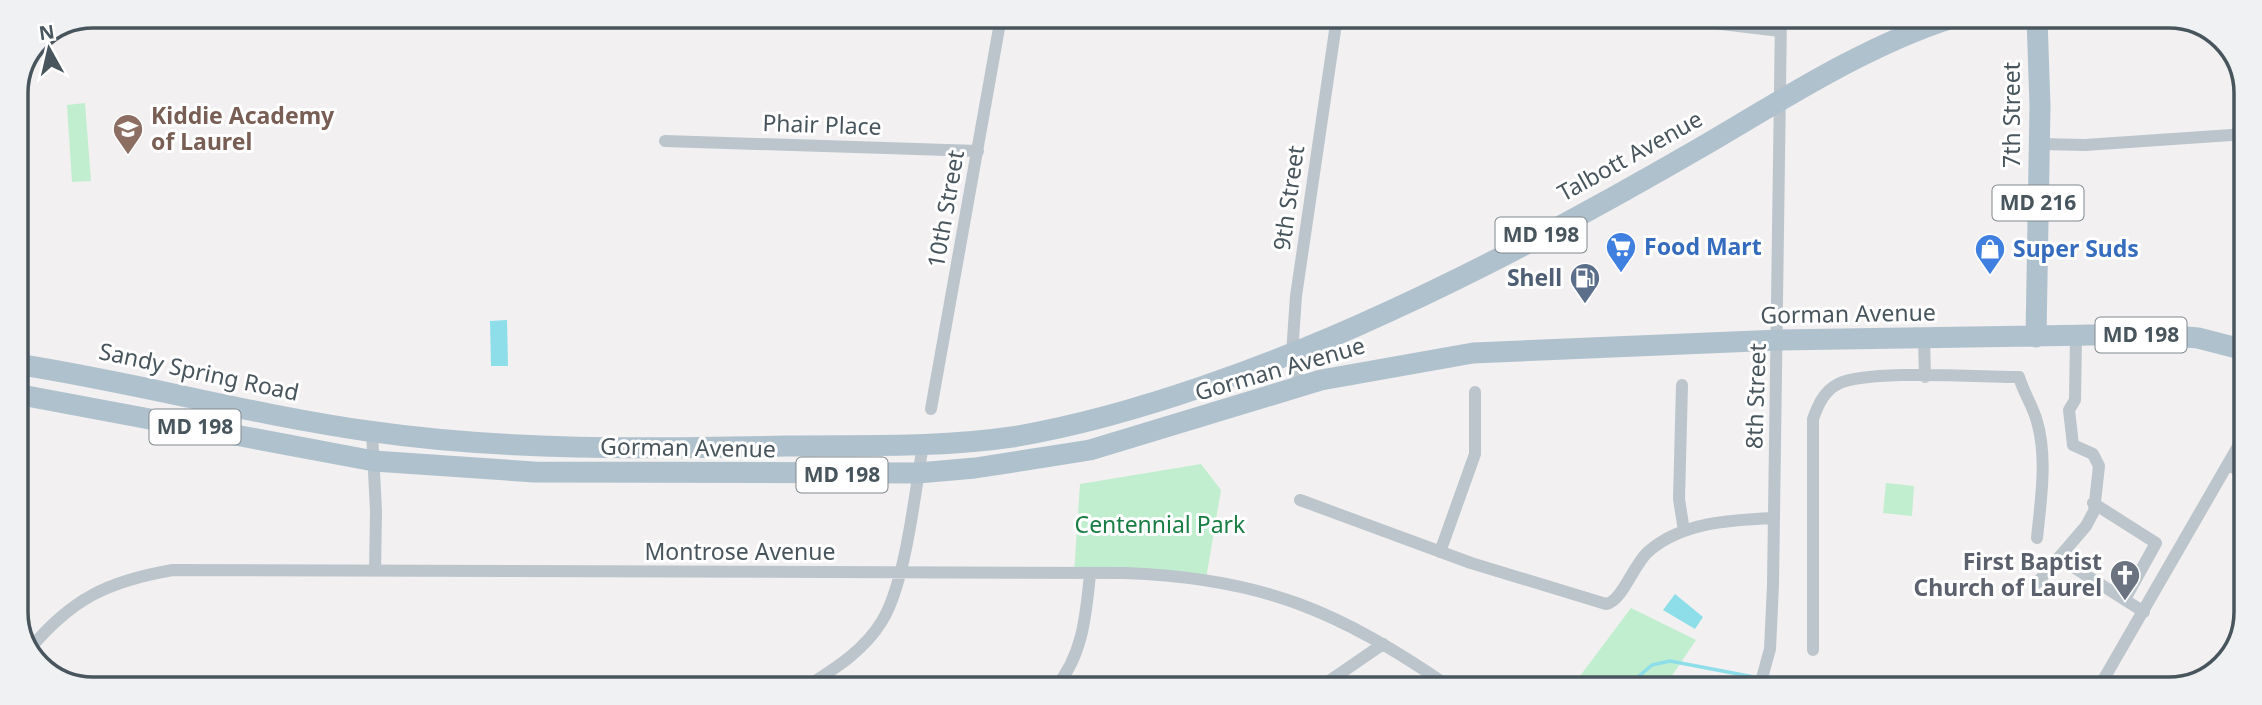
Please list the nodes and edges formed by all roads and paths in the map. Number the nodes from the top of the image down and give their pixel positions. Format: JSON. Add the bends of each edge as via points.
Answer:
{"nodes":[{"id":1,"x":999,"y":28,"type":"edge"},
{"id":2,"x":1335,"y":28,"type":"edge"},
{"id":3,"x":1781,"y":28,"type":"edge"},
{"id":4,"x":1929,"y":28,"type":"edge"},
{"id":5,"x":2037,"y":28,"type":"edge"},
{"id":6,"x":1782,"y":101,"type":"junction"},
{"id":7,"x":2234,"y":135,"type":"edge"},
{"id":8,"x":665,"y":141,"type":"dead end"},
{"id":9,"x":2039,"y":145,"type":"junction"},
{"id":10,"x":978,"y":151,"type":"junction"},
{"id":11,"x":2076,"y":336,"type":"junction"},
{"id":12,"x":2036,"y":337,"type":"junction"},
{"id":13,"x":1924,"y":338,"type":"junction"},
{"id":14,"x":1779,"y":341,"type":"junction"},
{"id":15,"x":2234,"y":347,"type":"edge"},
{"id":16,"x":1292,"y":354,"type":"junction"},
{"id":17,"x":28,"y":366,"type":"edge"},
{"id":18,"x":1925,"y":377,"type":"junction"},
{"id":19,"x":1682,"y":385,"type":"dead end"},
{"id":20,"x":1300,"y":386,"type":"junction"},
{"id":21,"x":1475,"y":392,"type":"dead end"},
{"id":22,"x":28,"y":396,"type":"edge"},
{"id":23,"x":931,"y":409,"type":"dead end"},
{"id":24,"x":372,"y":432,"type":"junction"},
{"id":25,"x":923,"y":445,"type":"junction"},
{"id":26,"x":2234,"y":454,"type":"edge"},
{"id":27,"x":374,"y":461,"type":"junction"},
{"id":28,"x":2228,"y":465,"type":"junction"},
{"id":29,"x":2234,"y":468,"type":"edge"},
{"id":30,"x":918,"y":473,"type":"junction"},
{"id":31,"x":1300,"y":500,"type":"dead end"},
{"id":32,"x":2093,"y":503,"type":"junction"},
{"id":33,"x":1774,"y":518,"type":"junction"},
{"id":34,"x":1684,"y":531,"type":"junction"},
{"id":35,"x":2037,"y":538,"type":"dead end"},
{"id":36,"x":1440,"y":552,"type":"junction"},
{"id":37,"x":2059,"y":558,"type":"junction"},
{"id":38,"x":374,"y":571,"type":"junction"},
{"id":39,"x":898,"y":573,"type":"junction"},
{"id":40,"x":1090,"y":574,"type":"junction"},
{"id":41,"x":2037,"y":583,"type":"dead end"},
{"id":42,"x":2124,"y":599,"type":"junction"},
{"id":43,"x":2144,"y":612,"type":"junction"},
{"id":44,"x":35,"y":642,"type":"edge"},
{"id":45,"x":1383,"y":644,"type":"junction"},
{"id":46,"x":1813,"y":650,"type":"dead end"},
{"id":47,"x":821,"y":677,"type":"edge"},
{"id":48,"x":1062,"y":677,"type":"edge"},
{"id":49,"x":1335,"y":677,"type":"edge"},
{"id":50,"x":1434,"y":677,"type":"edge"},
{"id":51,"x":1763,"y":677,"type":"edge"},
{"id":52,"x":2105,"y":677,"type":"edge"}],
"edges":[{"from":1,"to":10,"type":"street","name":"10th Street"},
{"from":2,"to":16,"type":"street","name":"9th Street","via":[[1299,271]]},
{"from":3,"to":6,"type":"street","name":"8th Street"},
{"from":4,"to":6,"type":"main road","name":"Talbott Avenue","number":"MD 198"},
{"from":5,"to":9,"type":"main road","name":"7th Street","number":"MD 216"},
{"from":6,"to":14,"type":"street","name":"8th Street"},
{"from":6,"to":16,"type":"main road","name":"Talbott Avenue","number":"MD 198","via":[[1477,269]]},
{"from":7,"to":9,"type":"street"},
{"from":8,"to":10,"type":"street","name":"Phair Place"},
{"from":9,"to":12,"type":"main road","name":"7th Street","number":"MD 216"},
{"from":10,"to":23,"type":"street","name":"10th Street"},
{"from":11,"to":12,"type":"main road","name":"Gorman Avenue","number":"MD 198"},
{"from":11,"to":15,"type":"main road","name":"Gorman Avenue","number":"MD 198","via":[[2175,335]]},
{"from":11,"to":32,"type":"street","via":[[2070,425],[2073,444],[2093,454],[2099,466]]},
{"from":12,"to":13,"type":"main road","name":"Gorman Avenue","number":"MD 198"},
{"from":13,"to":14,"type":"main road","name":"Gorman Avenue","number":"MD 198"},
{"from":13,"to":18,"type":"street"},
{"from":14,"to":20,"type":"main road","name":"Gorman Avenue","number":"MD 198","via":[[1473,353],[1357,371]]},
{"from":14,"to":33,"type":"street","name":"8th Street"},
{"from":16,"to":20,"type":"street","name":"9th Street"},
{"from":16,"to":25,"type":"main road","name":"Gorman Avenue","number":"MD 198","via":[[1082,421],[1015,436]]},
{"from":17,"to":24,"type":"main road","name":"Sandy Spring Road","number":"MD 198"},
{"from":18,"to":35,"type":"street","via":[[2019,377],[2041,444]]},
{"from":18,"to":46,"type":"street","via":[[1852,380],[1838,384],[1819,403],[1811,445]]},
{"from":19,"to":34,"type":"street","via":[[1679,499]]},
{"from":20,"to":30,"type":"main road","name":"Gorman Avenue","number":"MD 198","via":[[1090,450]]},
{"from":21,"to":36,"type":"street","via":[[1475,454]]},
{"from":22,"to":27,"type":"main road","number":"MD 198"},
{"from":24,"to":25,"type":"main road","name":"Gorman Avenue","number":"MD 198","via":[[514,444]]},
{"from":24,"to":27,"type":"street"},
{"from":25,"to":30,"type":"street"},
{"from":26,"to":28,"type":"street"},
{"from":27,"to":30,"type":"main road","name":"Gorman Avenue","number":"MD 198","via":[[534,472]]},
{"from":27,"to":38,"type":"street"},
{"from":28,"to":29,"type":"street"},
{"from":28,"to":43,"type":"street"},
{"from":30,"to":39,"type":"street"},
{"from":31,"to":36,"type":"street"},
{"from":32,"to":37,"type":"street","via":[[2086,526]]},
{"from":32,"to":42,"type":"street","via":[[2156,543]]},
{"from":33,"to":34,"type":"street"},
{"from":33,"to":51,"type":"street","name":"8th Street"},
{"from":34,"to":36,"type":"street","via":[[1648,552],[1613,603],[1605,604]]},
{"from":37,"to":41,"type":"street"},
{"from":37,"to":42,"type":"street"},
{"from":38,"to":39,"type":"street","name":"Montrose Avenue"},
{"from":38,"to":44,"type":"street","name":"Montrose Avenue","via":[[193,570],[146,575],[78,601]]},
{"from":39,"to":40,"type":"street","name":"Montrose Avenue"},
{"from":39,"to":47,"type":"street","via":[[887,611],[870,638]]},
{"from":40,"to":45,"type":"street","name":"Montrose Avenue","via":[[1188,577],[1248,587],[1326,613]]},
{"from":40,"to":48,"type":"street","via":[[1082,634]]},
{"from":42,"to":43,"type":"street"},
{"from":43,"to":52,"type":"street"},
{"from":45,"to":49,"type":"street"},
{"from":45,"to":50,"type":"street","name":"Montrose Avenue"}]}
